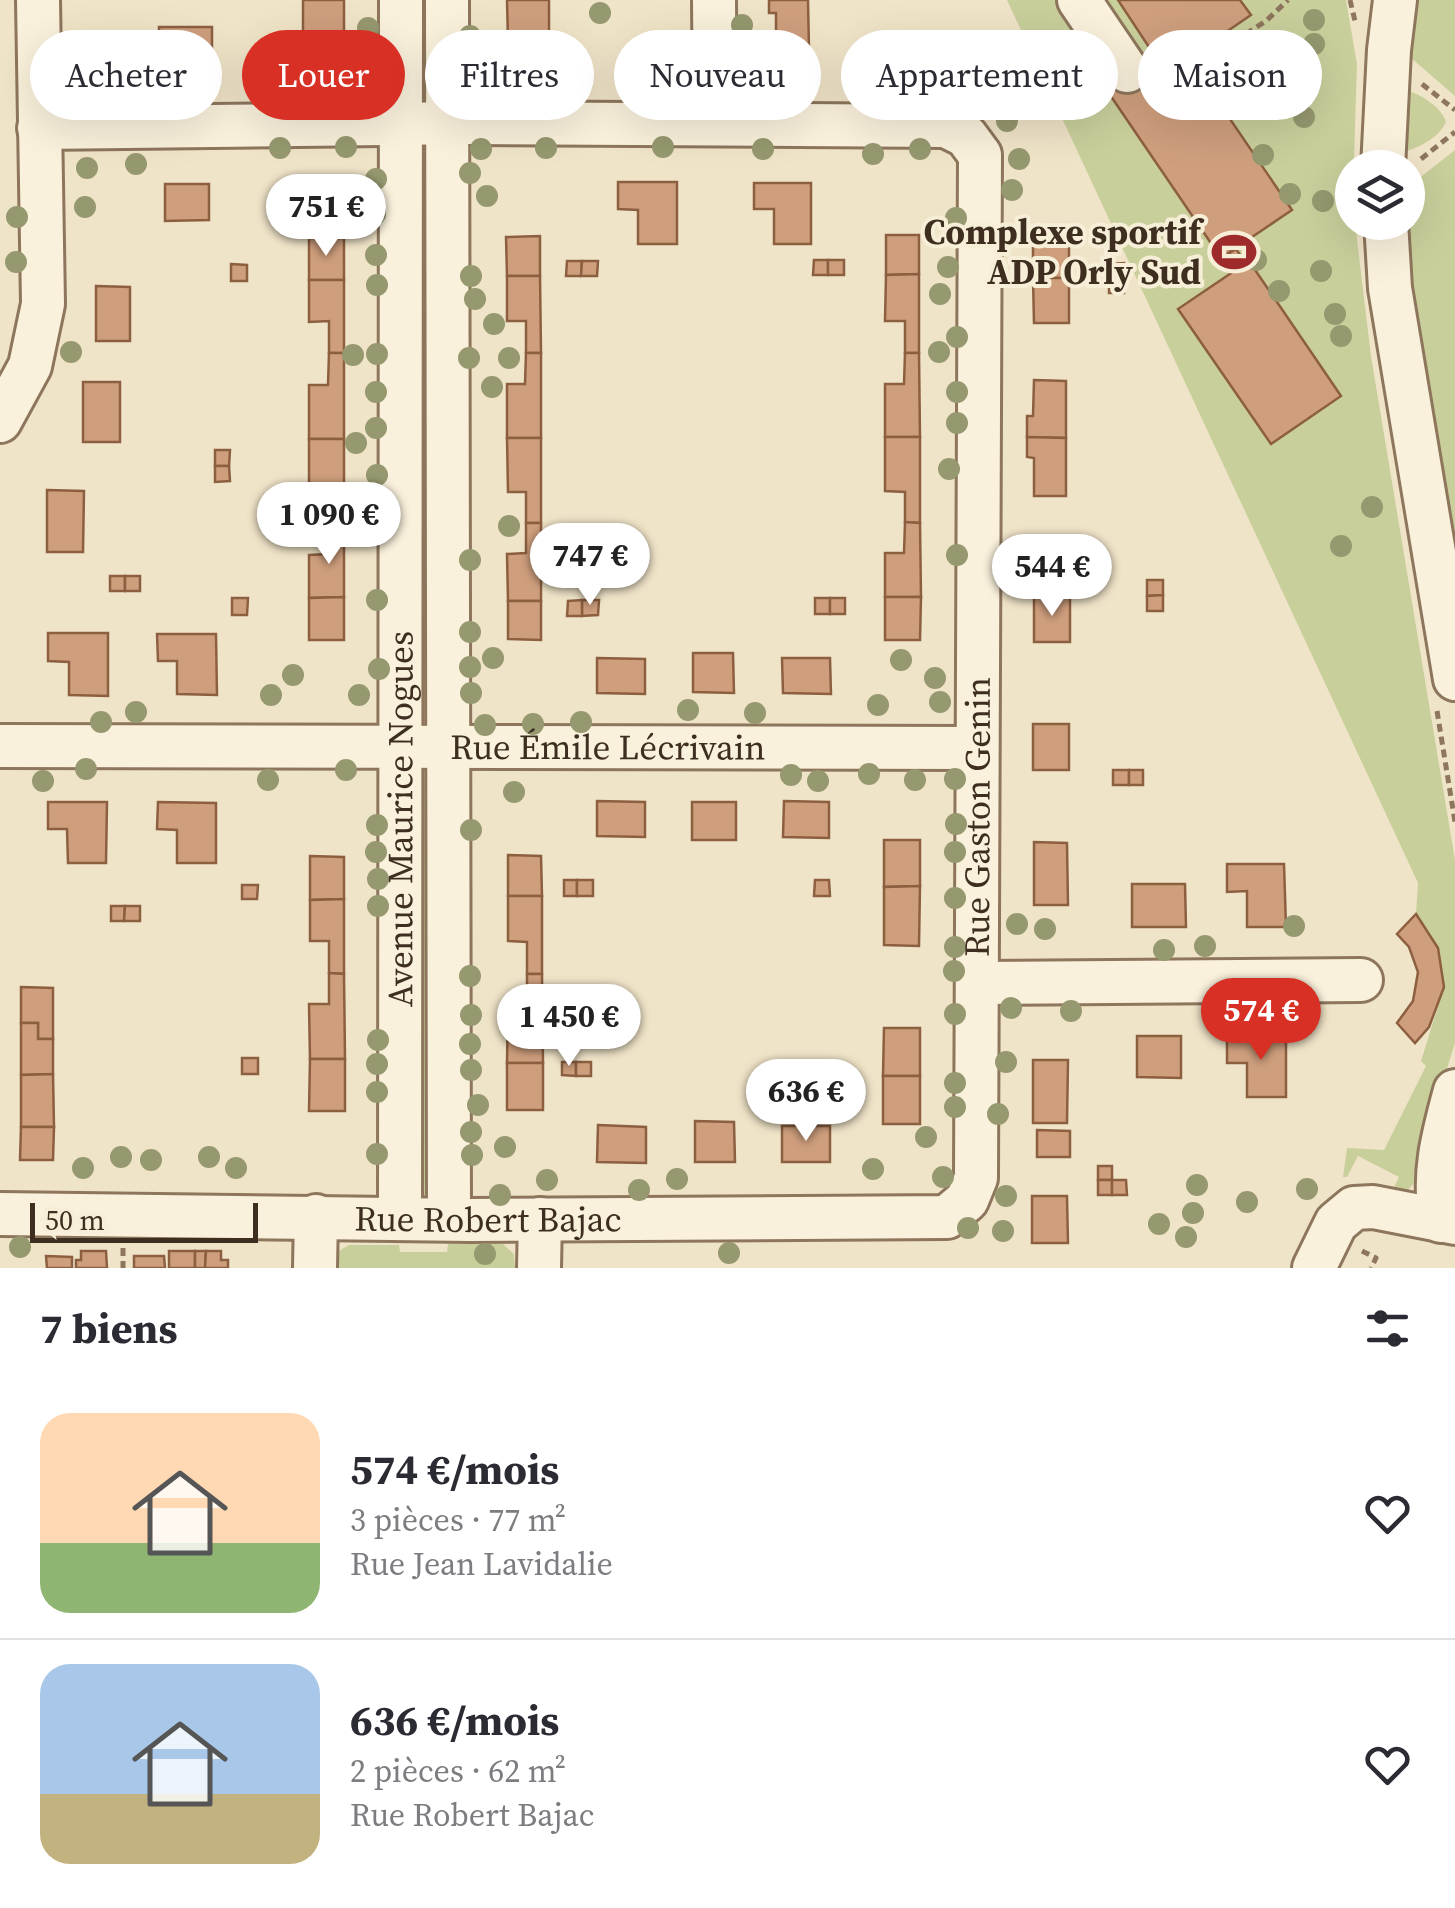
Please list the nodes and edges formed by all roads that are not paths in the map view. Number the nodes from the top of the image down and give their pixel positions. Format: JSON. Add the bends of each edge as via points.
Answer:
{"nodes":[{"id":1,"x":38,"y":0,"type":"edge"},
{"id":2,"x":401,"y":0,"type":"edge"},
{"id":3,"x":446,"y":0,"type":"edge"},
{"id":4,"x":714,"y":0,"type":"edge"},
{"id":5,"x":1080,"y":0,"type":"edge"},
{"id":6,"x":1395,"y":0,"type":"edge"},
{"id":7,"x":1127,"y":72,"type":"dead end"},
{"id":8,"x":448,"y":123,"type":"junction"},
{"id":9,"x":400,"y":124,"type":"junction"},
{"id":10,"x":715,"y":124,"type":"junction"},
{"id":11,"x":38,"y":128,"type":"junction"},
{"id":12,"x":1398,"y":150,"type":"edge"},
{"id":13,"x":1387,"y":240,"type":"edge"},
{"id":14,"x":3,"y":409,"type":"edge"},
{"id":15,"x":1455,"y":680,"type":"edge"},
{"id":16,"x":449,"y":744,"type":"junction"},
{"id":17,"x":0,"y":746,"type":"edge"},
{"id":18,"x":399,"y":746,"type":"junction"},
{"id":19,"x":976,"y":748,"type":"junction"},
{"id":20,"x":1361,"y":980,"type":"dead end"},
{"id":21,"x":977,"y":983,"type":"junction"},
{"id":22,"x":1455,"y":1091,"type":"edge"},
{"id":23,"x":967,"y":1200,"type":"joint"},
{"id":24,"x":0,"y":1214,"type":"edge"},
{"id":25,"x":316,"y":1216,"type":"junction"},
{"id":26,"x":400,"y":1219,"type":"junction"},
{"id":27,"x":449,"y":1219,"type":"junction"},
{"id":28,"x":540,"y":1220,"type":"junction"},
{"id":29,"x":1448,"y":1222,"type":"edge"},
{"id":30,"x":315,"y":1268,"type":"edge"},
{"id":31,"x":540,"y":1268,"type":"edge"},
{"id":32,"x":1314,"y":1268,"type":"edge"}],
"edges":[{"from":1,"to":11,"type":"street"},
{"from":2,"to":9,"type":"street","name":"Avenue Maurice Nogues"},
{"from":3,"to":8,"type":"street","name":"Avenue Maurice Nogues"},
{"from":4,"to":10,"type":"street"},
{"from":5,"to":7,"type":"street"},
{"from":6,"to":12,"type":"street","via":[[1389,50]]},
{"from":8,"to":9,"type":"street"},
{"from":8,"to":10,"type":"street"},
{"from":8,"to":16,"type":"street","name":"Avenue Maurice Nogues"},
{"from":9,"to":11,"type":"street"},
{"from":9,"to":18,"type":"street","name":"Avenue Maurice Nogues"},
{"from":10,"to":19,"type":"street","name":"Rue Gaston Genin","via":[[946,126],[966,136],[980,156]]},
{"from":11,"to":14,"type":"street","via":[[42,304],[30,366]]},
{"from":13,"to":15,"type":"street"},
{"from":16,"to":18,"type":"street","name":"Rue Émile Lécrivain"},
{"from":16,"to":19,"type":"street","name":"Rue Émile Lécrivain"},
{"from":16,"to":27,"type":"street","name":"Avenue Maurice Nogues"},
{"from":17,"to":18,"type":"street","name":"Rue Émile Lécrivain"},
{"from":18,"to":26,"type":"street","name":"Avenue Maurice Nogues"},
{"from":19,"to":21,"type":"street","name":"Rue Gaston Genin"},
{"from":20,"to":21,"type":"street"},
{"from":21,"to":23,"type":"street","name":"Rue Gaston Genin","via":[[976,1178]]},
{"from":22,"to":29,"type":"street","via":[[1439,1154],[1438,1202]]},
{"from":23,"to":28,"type":"street","name":"Rue Robert Bajac","via":[[947,1217]]},
{"from":24,"to":25,"type":"street","name":"Rue Robert Bajac"},
{"from":25,"to":26,"type":"street","name":"Rue Robert Bajac"},
{"from":25,"to":30,"type":"street"},
{"from":26,"to":27,"type":"street","name":"Rue Robert Bajac"},
{"from":27,"to":28,"type":"street","name":"Rue Robert Bajac"},
{"from":28,"to":31,"type":"street"},
{"from":29,"to":32,"type":"street","via":[[1354,1208],[1336,1223]]}]}
